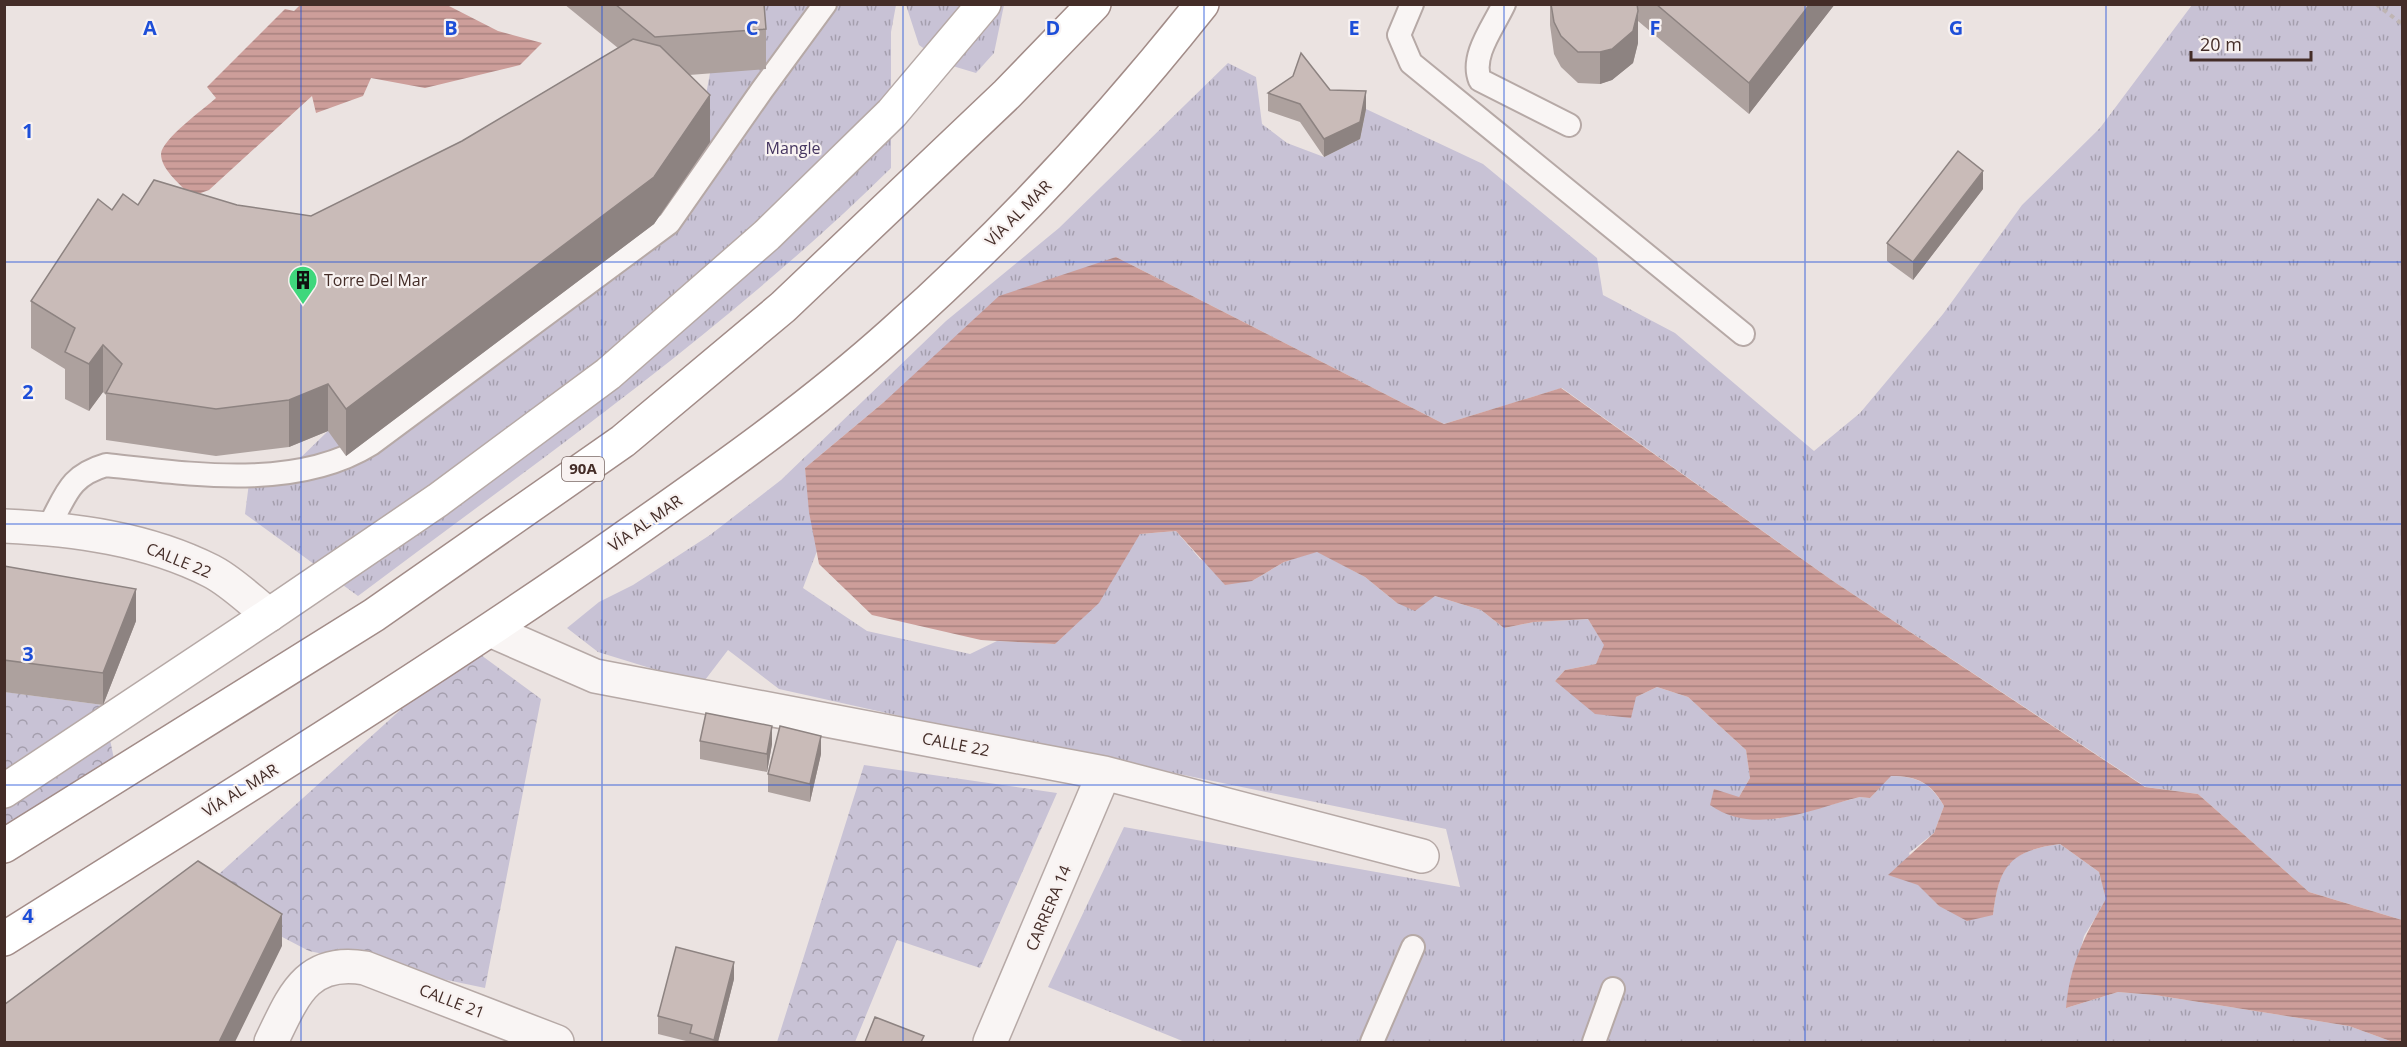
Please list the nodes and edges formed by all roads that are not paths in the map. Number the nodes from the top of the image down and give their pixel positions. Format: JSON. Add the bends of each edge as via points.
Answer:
{"nodes":[{"id":1,"x":825,"y":4,"type":"edge"},
{"id":2,"x":984,"y":4,"type":"edge"},
{"id":3,"x":1094,"y":4,"type":"edge"},
{"id":4,"x":1202,"y":4,"type":"edge"},
{"id":5,"x":1412,"y":4,"type":"edge"},
{"id":6,"x":1504,"y":4,"type":"edge"},
{"id":7,"x":1569,"y":125,"type":"dead end"},
{"id":8,"x":1743,"y":334,"type":"dead end"},
{"id":9,"x":4,"y":526,"type":"edge"},
{"id":10,"x":48,"y":528,"type":"junction"},
{"id":11,"x":269,"y":615,"type":"junction"},
{"id":12,"x":492,"y":631,"type":"junction"},
{"id":13,"x":1104,"y":773,"type":"junction"},
{"id":14,"x":4,"y":791,"type":"edge"},
{"id":15,"x":4,"y":846,"type":"edge"},
{"id":16,"x":1422,"y":856,"type":"dead end"},
{"id":17,"x":4,"y":939,"type":"edge"},
{"id":18,"x":1413,"y":946,"type":"dead end"},
{"id":19,"x":1613,"y":989,"type":"dead end"},
{"id":20,"x":271,"y":1042,"type":"edge"},
{"id":21,"x":557,"y":1042,"type":"edge"},
{"id":22,"x":990,"y":1042,"type":"edge"},
{"id":23,"x":1372,"y":1042,"type":"edge"},
{"id":24,"x":1594,"y":1042,"type":"edge"}],
"edges":[{"from":1,"to":10,"type":"lane","via":[[669,223],[371,444],[350,458],[320,466],[230,476],[106,465],[75,479]]},
{"from":2,"to":11,"type":"main road","via":[[892,113],[776,227],[608,374],[438,500]]},
{"from":3,"to":15,"type":"main road","number":"90A","via":[[1007,94],[783,307],[622,441],[374,615]]},
{"from":4,"to":12,"type":"main road","name":"VÍA AL MAR","via":[[1153,66],[1027,206],[891,335],[746,453]]},
{"from":5,"to":8,"type":"lane","via":[[1399,35],[1411,63]]},
{"from":6,"to":7,"type":"lane","via":[[1479,56],[1476,70],[1480,80]]},
{"from":9,"to":10,"type":"street","name":"CALLE 22"},
{"from":10,"to":11,"type":"street","name":"CALLE 22","via":[[148,545],[212,571]]},
{"from":11,"to":14,"type":"main road"},
{"from":12,"to":13,"type":"street","name":"CALLE 22","via":[[595,676]]},
{"from":12,"to":17,"type":"main road","name":"VÍA AL MAR"},
{"from":13,"to":16,"type":"street","name":"CALLE 22"},
{"from":13,"to":22,"type":"street","name":"CARRERA 14"},
{"from":18,"to":23,"type":"lane"},
{"from":19,"to":24,"type":"lane"},
{"from":20,"to":21,"type":"street","name":"CALLE 21","via":[[291,1002],[311,978],[328,967],[345,964],[365,968]]}]}
